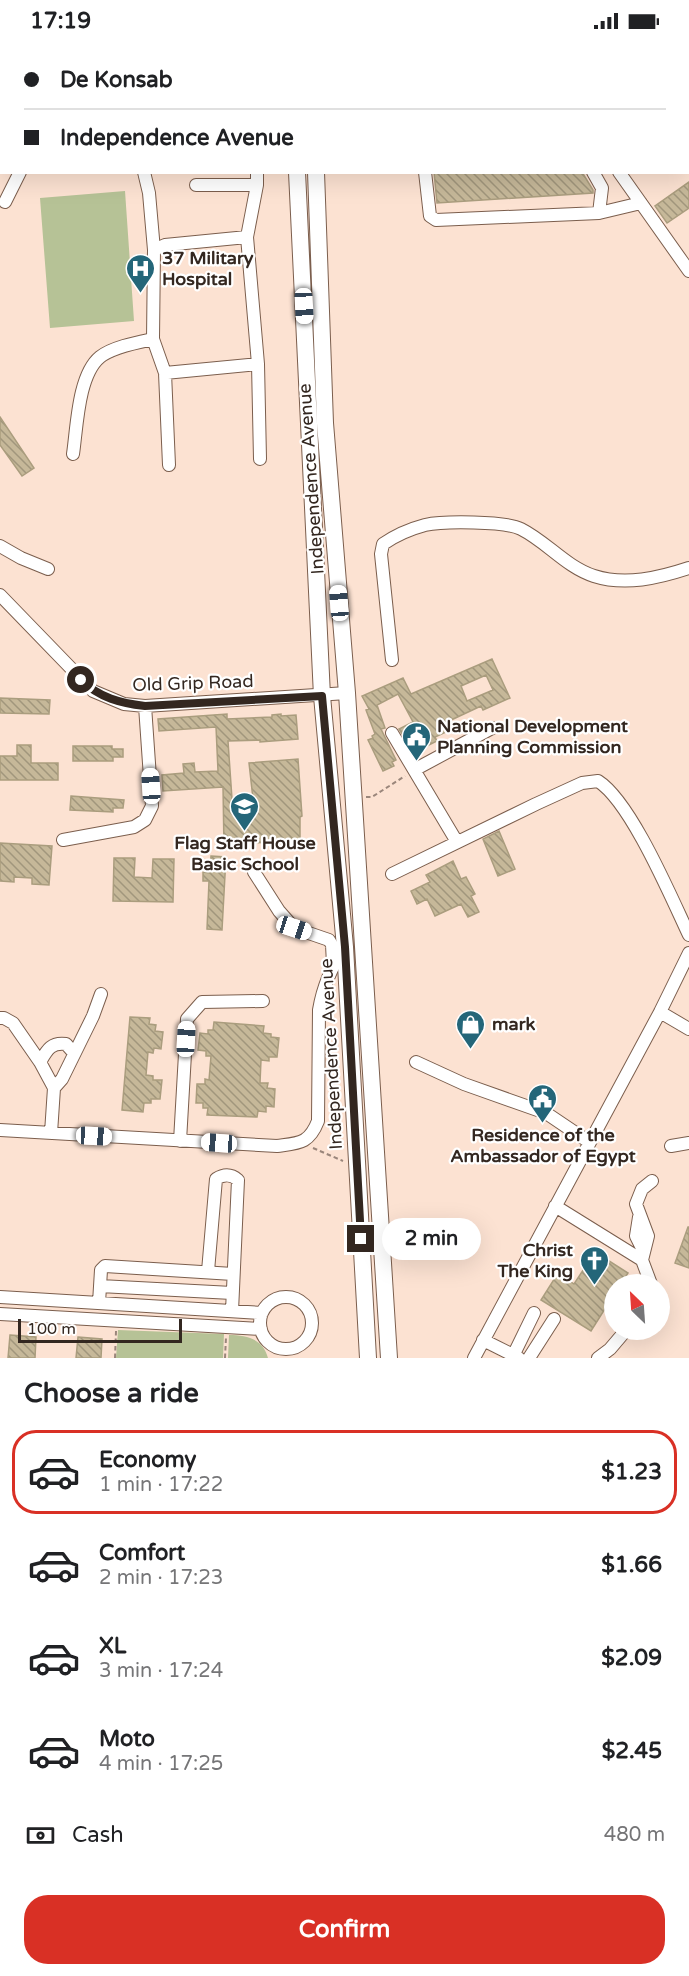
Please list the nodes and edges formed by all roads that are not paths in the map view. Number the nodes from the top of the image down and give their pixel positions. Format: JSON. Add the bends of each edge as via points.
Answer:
{"nodes":[{"id":1,"x":19,"y":174,"type":"edge"},
{"id":2,"x":144,"y":174,"type":"edge"},
{"id":3,"x":297,"y":174,"type":"edge"},
{"id":4,"x":316,"y":174,"type":"edge"},
{"id":5,"x":425,"y":174,"type":"edge"},
{"id":6,"x":594,"y":174,"type":"edge"},
{"id":7,"x":621,"y":174,"type":"edge"},
{"id":8,"x":257,"y":179,"type":"edge"},
{"id":9,"x":195,"y":185,"type":"dead end"},
{"id":10,"x":5,"y":202,"type":"dead end"},
{"id":11,"x":641,"y":203,"type":"junction"},
{"id":12,"x":599,"y":213,"type":"junction"},
{"id":13,"x":247,"y":237,"type":"junction"},
{"id":14,"x":154,"y":250,"type":"junction"},
{"id":15,"x":689,"y":271,"type":"edge"},
{"id":16,"x":153,"y":339,"type":"junction"},
{"id":17,"x":258,"y":364,"type":"junction"},
{"id":18,"x":165,"y":373,"type":"junction"},
{"id":19,"x":73,"y":454,"type":"dead end"},
{"id":20,"x":260,"y":459,"type":"dead end"},
{"id":21,"x":169,"y":465,"type":"dead end"},
{"id":22,"x":0,"y":546,"type":"edge"},
{"id":23,"x":689,"y":568,"type":"edge"},
{"id":24,"x":48,"y":569,"type":"dead end"},
{"id":25,"x":0,"y":594,"type":"edge"},
{"id":26,"x":392,"y":660,"type":"dead end"},
{"id":27,"x":347,"y":693,"type":"junction"},
{"id":28,"x":322,"y":696,"type":"junction"},
{"id":29,"x":145,"y":706,"type":"junction"},
{"id":30,"x":492,"y":728,"type":"dead end"},
{"id":31,"x":392,"y":733,"type":"dead end"},
{"id":32,"x":414,"y":770,"type":"junction"},
{"id":33,"x":63,"y":840,"type":"dead end"},
{"id":34,"x":457,"y":842,"type":"junction"},
{"id":35,"x":254,"y":872,"type":"dead end"},
{"id":36,"x":392,"y":874,"type":"dead end"},
{"id":37,"x":689,"y":934,"type":"edge"},
{"id":38,"x":345,"y":947,"type":"junction"},
{"id":39,"x":689,"y":953,"type":"edge"},
{"id":40,"x":333,"y":964,"type":"junction"},
{"id":41,"x":102,"y":994,"type":"dead end"},
{"id":42,"x":263,"y":1001,"type":"dead end"},
{"id":43,"x":660,"y":1012,"type":"junction"},
{"id":44,"x":0,"y":1018,"type":"edge"},
{"id":45,"x":689,"y":1029,"type":"edge"},
{"id":46,"x":74,"y":1053,"type":"junction"},
{"id":47,"x":40,"y":1062,"type":"junction"},
{"id":48,"x":416,"y":1062,"type":"dead end"},
{"id":49,"x":54,"y":1088,"type":"junction"},
{"id":50,"x":0,"y":1130,"type":"edge"},
{"id":51,"x":51,"y":1133,"type":"junction"},
{"id":52,"x":180,"y":1141,"type":"junction"},
{"id":53,"x":589,"y":1142,"type":"junction"},
{"id":54,"x":689,"y":1143,"type":"edge"},
{"id":55,"x":671,"y":1146,"type":"dead end"},
{"id":56,"x":652,"y":1181,"type":"dead end"},
{"id":57,"x":555,"y":1206,"type":"junction"},
{"id":58,"x":643,"y":1255,"type":"junction"},
{"id":59,"x":208,"y":1271,"type":"junction"},
{"id":60,"x":233,"y":1274,"type":"junction"},
{"id":61,"x":648,"y":1274,"type":"edge"},
{"id":62,"x":100,"y":1286,"type":"junction"},
{"id":63,"x":232,"y":1293,"type":"junction"},
{"id":64,"x":0,"y":1297,"type":"edge"},
{"id":65,"x":99,"y":1303,"type":"junction"},
{"id":66,"x":232,"y":1311,"type":"junction"},
{"id":67,"x":262,"y":1313,"type":"junction"},
{"id":68,"x":534,"y":1313,"type":"dead end"},
{"id":69,"x":0,"y":1314,"type":"edge"},
{"id":70,"x":554,"y":1319,"type":"dead end"},
{"id":71,"x":261,"y":1329,"type":"junction"},
{"id":72,"x":483,"y":1340,"type":"junction"},
{"id":73,"x":617,"y":1340,"type":"edge"},
{"id":74,"x":278,"y":1353,"type":"edge"},
{"id":75,"x":293,"y":1353,"type":"edge"},
{"id":76,"x":515,"y":1357,"type":"edge"},
{"id":77,"x":368,"y":1358,"type":"edge"},
{"id":78,"x":389,"y":1358,"type":"edge"},
{"id":79,"x":474,"y":1358,"type":"edge"},
{"id":80,"x":529,"y":1358,"type":"edge"},
{"id":81,"x":598,"y":1358,"type":"edge"}],
"edges":[{"from":1,"to":10,"type":"street"},
{"from":2,"to":14,"type":"street"},
{"from":3,"to":28,"type":"highway","name":"Independence Avenue"},
{"from":4,"to":27,"type":"highway","name":"Independence Avenue","via":[[325,423]]},
{"from":5,"to":12,"type":"street","via":[[430,216],[436,220]]},
{"from":6,"to":12,"type":"street","via":[[603,188]]},
{"from":7,"to":11,"type":"street"},
{"from":8,"to":9,"type":"street"},
{"from":8,"to":13,"type":"street"},
{"from":11,"to":12,"type":"street"},
{"from":11,"to":15,"type":"street"},
{"from":13,"to":14,"type":"street","via":[[165,245]]},
{"from":13,"to":17,"type":"street"},
{"from":14,"to":16,"type":"street"},
{"from":16,"to":18,"type":"street"},
{"from":16,"to":19,"type":"street","via":[[101,356],[89,371]]},
{"from":17,"to":18,"type":"street"},
{"from":17,"to":20,"type":"street"},
{"from":18,"to":21,"type":"street"},
{"from":22,"to":24,"type":"street"},
{"from":23,"to":26,"type":"street","via":[[652,578],[608,579],[572,566],[520,528],[504,524],[427,524],[383,544]]},
{"from":25,"to":29,"type":"street","name":"Old Grip Road","via":[[93,691],[124,704]]},
{"from":27,"to":28,"type":"street","name":"Old Grip Road"},
{"from":27,"to":78,"type":"highway","name":"Independence Avenue"},
{"from":28,"to":29,"type":"street","name":"Old Grip Road"},
{"from":28,"to":38,"type":"highway","name":"Independence Avenue"},
{"from":29,"to":33,"type":"street","via":[[152,806],[145,820],[134,826]]},
{"from":30,"to":32,"type":"street"},
{"from":31,"to":32,"type":"street"},
{"from":32,"to":34,"type":"street"},
{"from":34,"to":36,"type":"street"},
{"from":34,"to":37,"type":"street","via":[[582,783],[598,781],[612,792],[649,852]]},
{"from":35,"to":40,"type":"street","via":[[294,928],[329,940]]},
{"from":38,"to":40,"type":"street"},
{"from":38,"to":77,"type":"highway","name":"Independence Avenue"},
{"from":39,"to":43,"type":"street"},
{"from":40,"to":52,"type":"street","via":[[319,1010],[318,1121],[313,1132],[302,1143],[277,1146]]},
{"from":41,"to":46,"type":"street"},
{"from":42,"to":52,"type":"street","via":[[202,1002],[187,1019]]},
{"from":43,"to":45,"type":"street"},
{"from":43,"to":53,"type":"street"},
{"from":44,"to":47,"type":"street","via":[[13,1023]]},
{"from":46,"to":47,"type":"street","via":[[66,1044],[58,1043],[51,1045]]},
{"from":46,"to":49,"type":"street"},
{"from":47,"to":49,"type":"street"},
{"from":48,"to":53,"type":"street","via":[[546,1113]]},
{"from":49,"to":51,"type":"street"},
{"from":50,"to":51,"type":"street"},
{"from":51,"to":52,"type":"street"},
{"from":53,"to":57,"type":"street"},
{"from":54,"to":55,"type":"street"},
{"from":56,"to":58,"type":"street","via":[[636,1203],[636,1236]]},
{"from":57,"to":58,"type":"street"},
{"from":57,"to":72,"type":"street"},
{"from":58,"to":61,"type":"street"},
{"from":59,"to":60,"type":"street"},
{"from":59,"to":60,"type":"street","via":[[216,1179],[227,1175],[238,1180]]},
{"from":59,"to":62,"type":"street","via":[[105,1266]]},
{"from":60,"to":63,"type":"street"},
{"from":62,"to":63,"type":"street"},
{"from":62,"to":65,"type":"street"},
{"from":63,"to":66,"type":"street"},
{"from":64,"to":65,"type":"street"},
{"from":65,"to":66,"type":"street"},
{"from":66,"to":67,"type":"street"},
{"from":67,"to":71,"type":"street"},
{"from":67,"to":75,"type":"street","via":[[272,1301],[282,1297],[306,1305],[311,1330]]},
{"from":68,"to":76,"type":"street"},
{"from":69,"to":71,"type":"street"},
{"from":70,"to":80,"type":"street"},
{"from":71,"to":74,"type":"street"},
{"from":72,"to":76,"type":"street"},
{"from":72,"to":79,"type":"street"},
{"from":73,"to":81,"type":"street"},
{"from":74,"to":75,"type":"street"}]}
